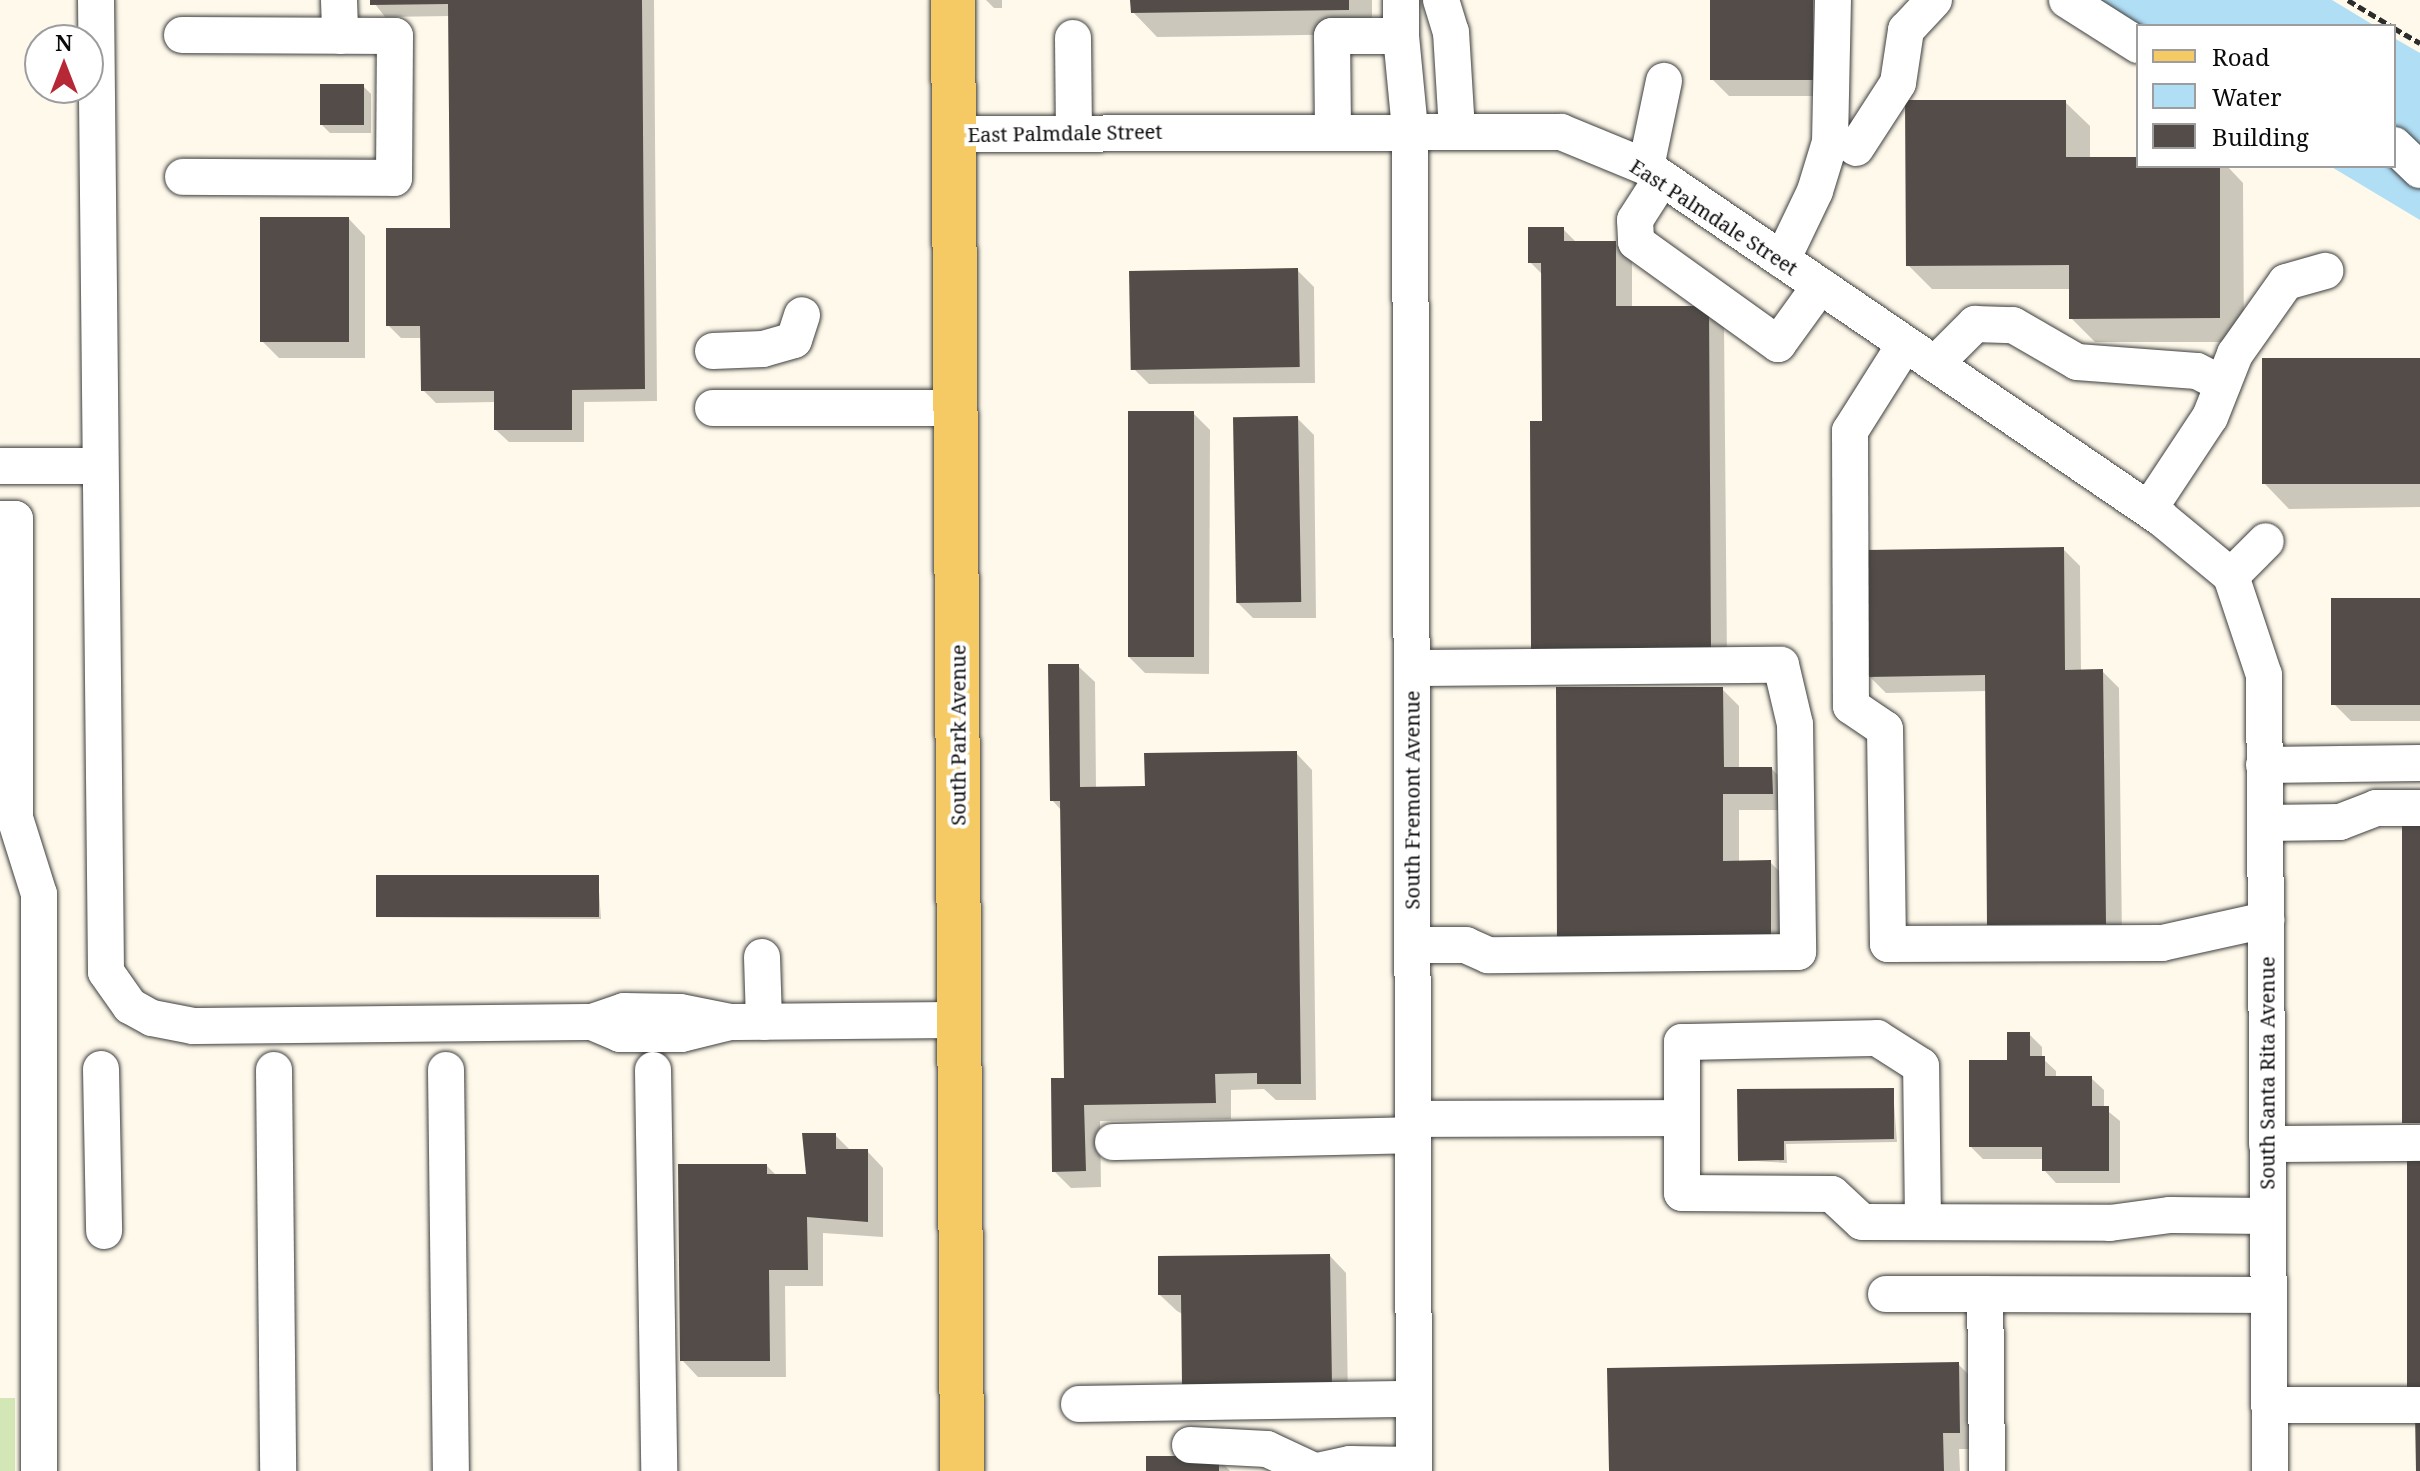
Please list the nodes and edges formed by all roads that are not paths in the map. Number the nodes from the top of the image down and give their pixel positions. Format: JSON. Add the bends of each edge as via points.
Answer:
{"nodes":[{"id":1,"x":96,"y":0,"type":"edge"},
{"id":2,"x":339,"y":0,"type":"edge"},
{"id":3,"x":953,"y":0,"type":"edge"},
{"id":4,"x":1401,"y":0,"type":"edge"},
{"id":5,"x":1441,"y":0,"type":"edge"},
{"id":6,"x":1833,"y":0,"type":"edge"},
{"id":7,"x":1934,"y":0,"type":"edge"},
{"id":8,"x":2067,"y":0,"type":"edge"},
{"id":9,"x":182,"y":35,"type":"dead end"},
{"id":10,"x":340,"y":36,"type":"junction"},
{"id":11,"x":1401,"y":36,"type":"junction"},
{"id":12,"x":1073,"y":38,"type":"dead end"},
{"id":13,"x":2136,"y":44,"type":"edge"},
{"id":14,"x":1664,"y":81,"type":"dead end"},
{"id":15,"x":1410,"y":129,"type":"junction"},
{"id":16,"x":1333,"y":130,"type":"junction"},
{"id":17,"x":1457,"y":130,"type":"junction"},
{"id":18,"x":1074,"y":133,"type":"junction"},
{"id":19,"x":955,"y":134,"type":"junction"},
{"id":20,"x":2396,"y":147,"type":"edge"},
{"id":21,"x":1856,"y":148,"type":"dead end"},
{"id":22,"x":2420,"y":170,"type":"edge"},
{"id":23,"x":1654,"y":173,"type":"junction"},
{"id":24,"x":183,"y":177,"type":"dead end"},
{"id":25,"x":1782,"y":260,"type":"junction"},
{"id":26,"x":2325,"y":271,"type":"dead end"},
{"id":27,"x":1820,"y":286,"type":"junction"},
{"id":28,"x":802,"y":315,"type":"dead end"},
{"id":29,"x":1905,"y":344,"type":"junction"},
{"id":30,"x":713,"y":351,"type":"dead end"},
{"id":31,"x":1935,"y":364,"type":"junction"},
{"id":32,"x":2223,"y":384,"type":"junction"},
{"id":33,"x":713,"y":408,"type":"dead end"},
{"id":34,"x":957,"y":408,"type":"junction"},
{"id":35,"x":0,"y":466,"type":"edge"},
{"id":36,"x":99,"y":466,"type":"junction"},
{"id":37,"x":2149,"y":509,"type":"junction"},
{"id":38,"x":0,"y":519,"type":"edge"},
{"id":39,"x":2266,"y":541,"type":"dead end"},
{"id":40,"x":2231,"y":576,"type":"junction"},
{"id":41,"x":1412,"y":668,"type":"junction"},
{"id":42,"x":2420,"y":763,"type":"edge"},
{"id":43,"x":2264,"y":765,"type":"junction"},
{"id":44,"x":2420,"y":808,"type":"edge"},
{"id":45,"x":2265,"y":823,"type":"junction"},
{"id":46,"x":2266,"y":920,"type":"junction"},
{"id":47,"x":1413,"y":945,"type":"junction"},
{"id":48,"x":762,"y":957,"type":"dead end"},
{"id":49,"x":960,"y":1020,"type":"junction"},
{"id":50,"x":747,"y":1022,"type":"junction"},
{"id":51,"x":101,"y":1069,"type":"dead end"},
{"id":52,"x":274,"y":1070,"type":"dead end"},
{"id":53,"x":446,"y":1070,"type":"dead end"},
{"id":54,"x":653,"y":1070,"type":"dead end"},
{"id":55,"x":1682,"y":1118,"type":"junction"},
{"id":56,"x":1413,"y":1127,"type":"junction"},
{"id":57,"x":1113,"y":1142,"type":"dead end"},
{"id":58,"x":2420,"y":1143,"type":"edge"},
{"id":59,"x":2267,"y":1144,"type":"junction"},
{"id":60,"x":2268,"y":1216,"type":"junction"},
{"id":61,"x":1923,"y":1222,"type":"junction"},
{"id":62,"x":104,"y":1231,"type":"dead end"},
{"id":63,"x":1886,"y":1294,"type":"dead end"},
{"id":64,"x":1985,"y":1294,"type":"junction"},
{"id":65,"x":2268,"y":1295,"type":"junction"},
{"id":66,"x":1414,"y":1399,"type":"junction"},
{"id":67,"x":1079,"y":1404,"type":"dead end"},
{"id":68,"x":2269,"y":1405,"type":"junction"},
{"id":69,"x":2420,"y":1405,"type":"edge"},
{"id":70,"x":1190,"y":1445,"type":"dead end"},
{"id":71,"x":1414,"y":1468,"type":"edge"},
{"id":72,"x":39,"y":1471,"type":"edge"},
{"id":73,"x":278,"y":1471,"type":"edge"},
{"id":74,"x":451,"y":1471,"type":"edge"},
{"id":75,"x":659,"y":1471,"type":"edge"},
{"id":76,"x":962,"y":1471,"type":"edge"},
{"id":77,"x":1315,"y":1471,"type":"edge"},
{"id":78,"x":1987,"y":1471,"type":"edge"},
{"id":79,"x":2270,"y":1471,"type":"edge"}],
"edges":[{"from":1,"to":36,"type":"street"},
{"from":2,"to":10,"type":"street"},
{"from":3,"to":19,"type":"main road","name":"South Park Avenue"},
{"from":4,"to":11,"type":"street","name":"South Fremont Avenue"},
{"from":5,"to":17,"type":"street","via":[[1451,32]]},
{"from":6,"to":25,"type":"street","via":[[1830,142],[1815,191]]},
{"from":7,"to":21,"type":"street","via":[[1906,30],[1898,83]]},
{"from":8,"to":13,"type":"street"},
{"from":9,"to":10,"type":"street"},
{"from":10,"to":24,"type":"street","via":[[395,36],[394,178]]},
{"from":11,"to":15,"type":"street","name":"South Fremont Avenue"},
{"from":11,"to":16,"type":"street","via":[[1332,36]]},
{"from":12,"to":18,"type":"street"},
{"from":14,"to":23,"type":"street"},
{"from":15,"to":16,"type":"street","name":"East Palmdale Street"},
{"from":15,"to":17,"type":"street","name":"East Palmdale Street"},
{"from":15,"to":41,"type":"street","name":"South Fremont Avenue"},
{"from":16,"to":18,"type":"street","name":"East Palmdale Street"},
{"from":17,"to":23,"type":"street","name":"East Palmdale Street","via":[[1561,132]]},
{"from":18,"to":19,"type":"street","name":"East Palmdale Street"},
{"from":19,"to":34,"type":"main road","name":"South Park Avenue"},
{"from":20,"to":22,"type":"street"},
{"from":23,"to":25,"type":"street","name":"East Palmdale Street"},
{"from":23,"to":27,"type":"street","via":[[1635,220],[1636,242],[1778,344]]},
{"from":25,"to":27,"type":"street","name":"East Palmdale Street"},
{"from":26,"to":32,"type":"street","via":[[2286,282],[2235,354]]},
{"from":27,"to":29,"type":"street","name":"East Palmdale Street"},
{"from":28,"to":30,"type":"street","via":[[794,340],[763,349]]},
{"from":29,"to":31,"type":"street","name":"East Palmdale Street"},
{"from":29,"to":46,"type":"street","via":[[1850,431],[1851,706],[1885,729],[1888,944],[2162,943]]},
{"from":31,"to":32,"type":"street","via":[[1975,324],[2013,325],[2077,362],[2197,371]]},
{"from":31,"to":37,"type":"street","name":"East Palmdale Street"},
{"from":32,"to":37,"type":"street","via":[[2210,417]]},
{"from":33,"to":34,"type":"street"},
{"from":34,"to":49,"type":"main road","name":"South Park Avenue"},
{"from":35,"to":36,"type":"street"},
{"from":36,"to":50,"type":"street","via":[[103,953],[115,990],[152,1018],[193,1026],[592,1022],[641,1011]]},
{"from":37,"to":40,"type":"street","name":"East Palmdale Street"},
{"from":38,"to":72,"type":"street","via":[[15,519],[15,818],[39,894]]},
{"from":39,"to":40,"type":"street"},
{"from":40,"to":43,"type":"street","name":"South Santa Rita Avenue","via":[[2264,675]]},
{"from":41,"to":47,"type":"street","name":"South Fremont Avenue"},
{"from":41,"to":47,"type":"street","via":[[1781,665],[1795,724],[1798,952],[1488,955],[1466,945]]},
{"from":42,"to":43,"type":"street"},
{"from":43,"to":45,"type":"street","name":"South Santa Rita Avenue"},
{"from":44,"to":45,"type":"street","via":[[2376,808],[2340,822]]},
{"from":45,"to":46,"type":"street","name":"South Santa Rita Avenue"},
{"from":46,"to":59,"type":"street","name":"South Santa Rita Avenue"},
{"from":47,"to":56,"type":"street","name":"South Fremont Avenue"},
{"from":48,"to":50,"type":"street"},
{"from":49,"to":50,"type":"street"},
{"from":49,"to":76,"type":"main road","name":"South Park Avenue"},
{"from":51,"to":62,"type":"street"},
{"from":52,"to":73,"type":"street"},
{"from":53,"to":74,"type":"street"},
{"from":54,"to":75,"type":"street"},
{"from":55,"to":56,"type":"street"},
{"from":55,"to":61,"type":"street","via":[[1682,1193],[1832,1194],[1862,1222]]},
{"from":55,"to":61,"type":"street","via":[[1682,1042],[1877,1038],[1921,1066]]},
{"from":56,"to":57,"type":"street"},
{"from":56,"to":66,"type":"street","name":"South Fremont Avenue"},
{"from":58,"to":59,"type":"street"},
{"from":59,"to":60,"type":"street","name":"South Santa Rita Avenue"},
{"from":60,"to":61,"type":"street","via":[[2170,1215],[2110,1223]]},
{"from":60,"to":65,"type":"street","name":"South Santa Rita Avenue"},
{"from":63,"to":64,"type":"street"},
{"from":64,"to":65,"type":"street"},
{"from":64,"to":78,"type":"street"},
{"from":65,"to":68,"type":"street","name":"South Santa Rita Avenue"},
{"from":66,"to":67,"type":"street"},
{"from":66,"to":71,"type":"street","name":"South Fremont Avenue"},
{"from":68,"to":69,"type":"street"},
{"from":68,"to":79,"type":"street","name":"South Santa Rita Avenue"},
{"from":70,"to":77,"type":"street","via":[[1267,1449]]},
{"from":71,"to":77,"type":"street","via":[[1350,1464]]}]}
